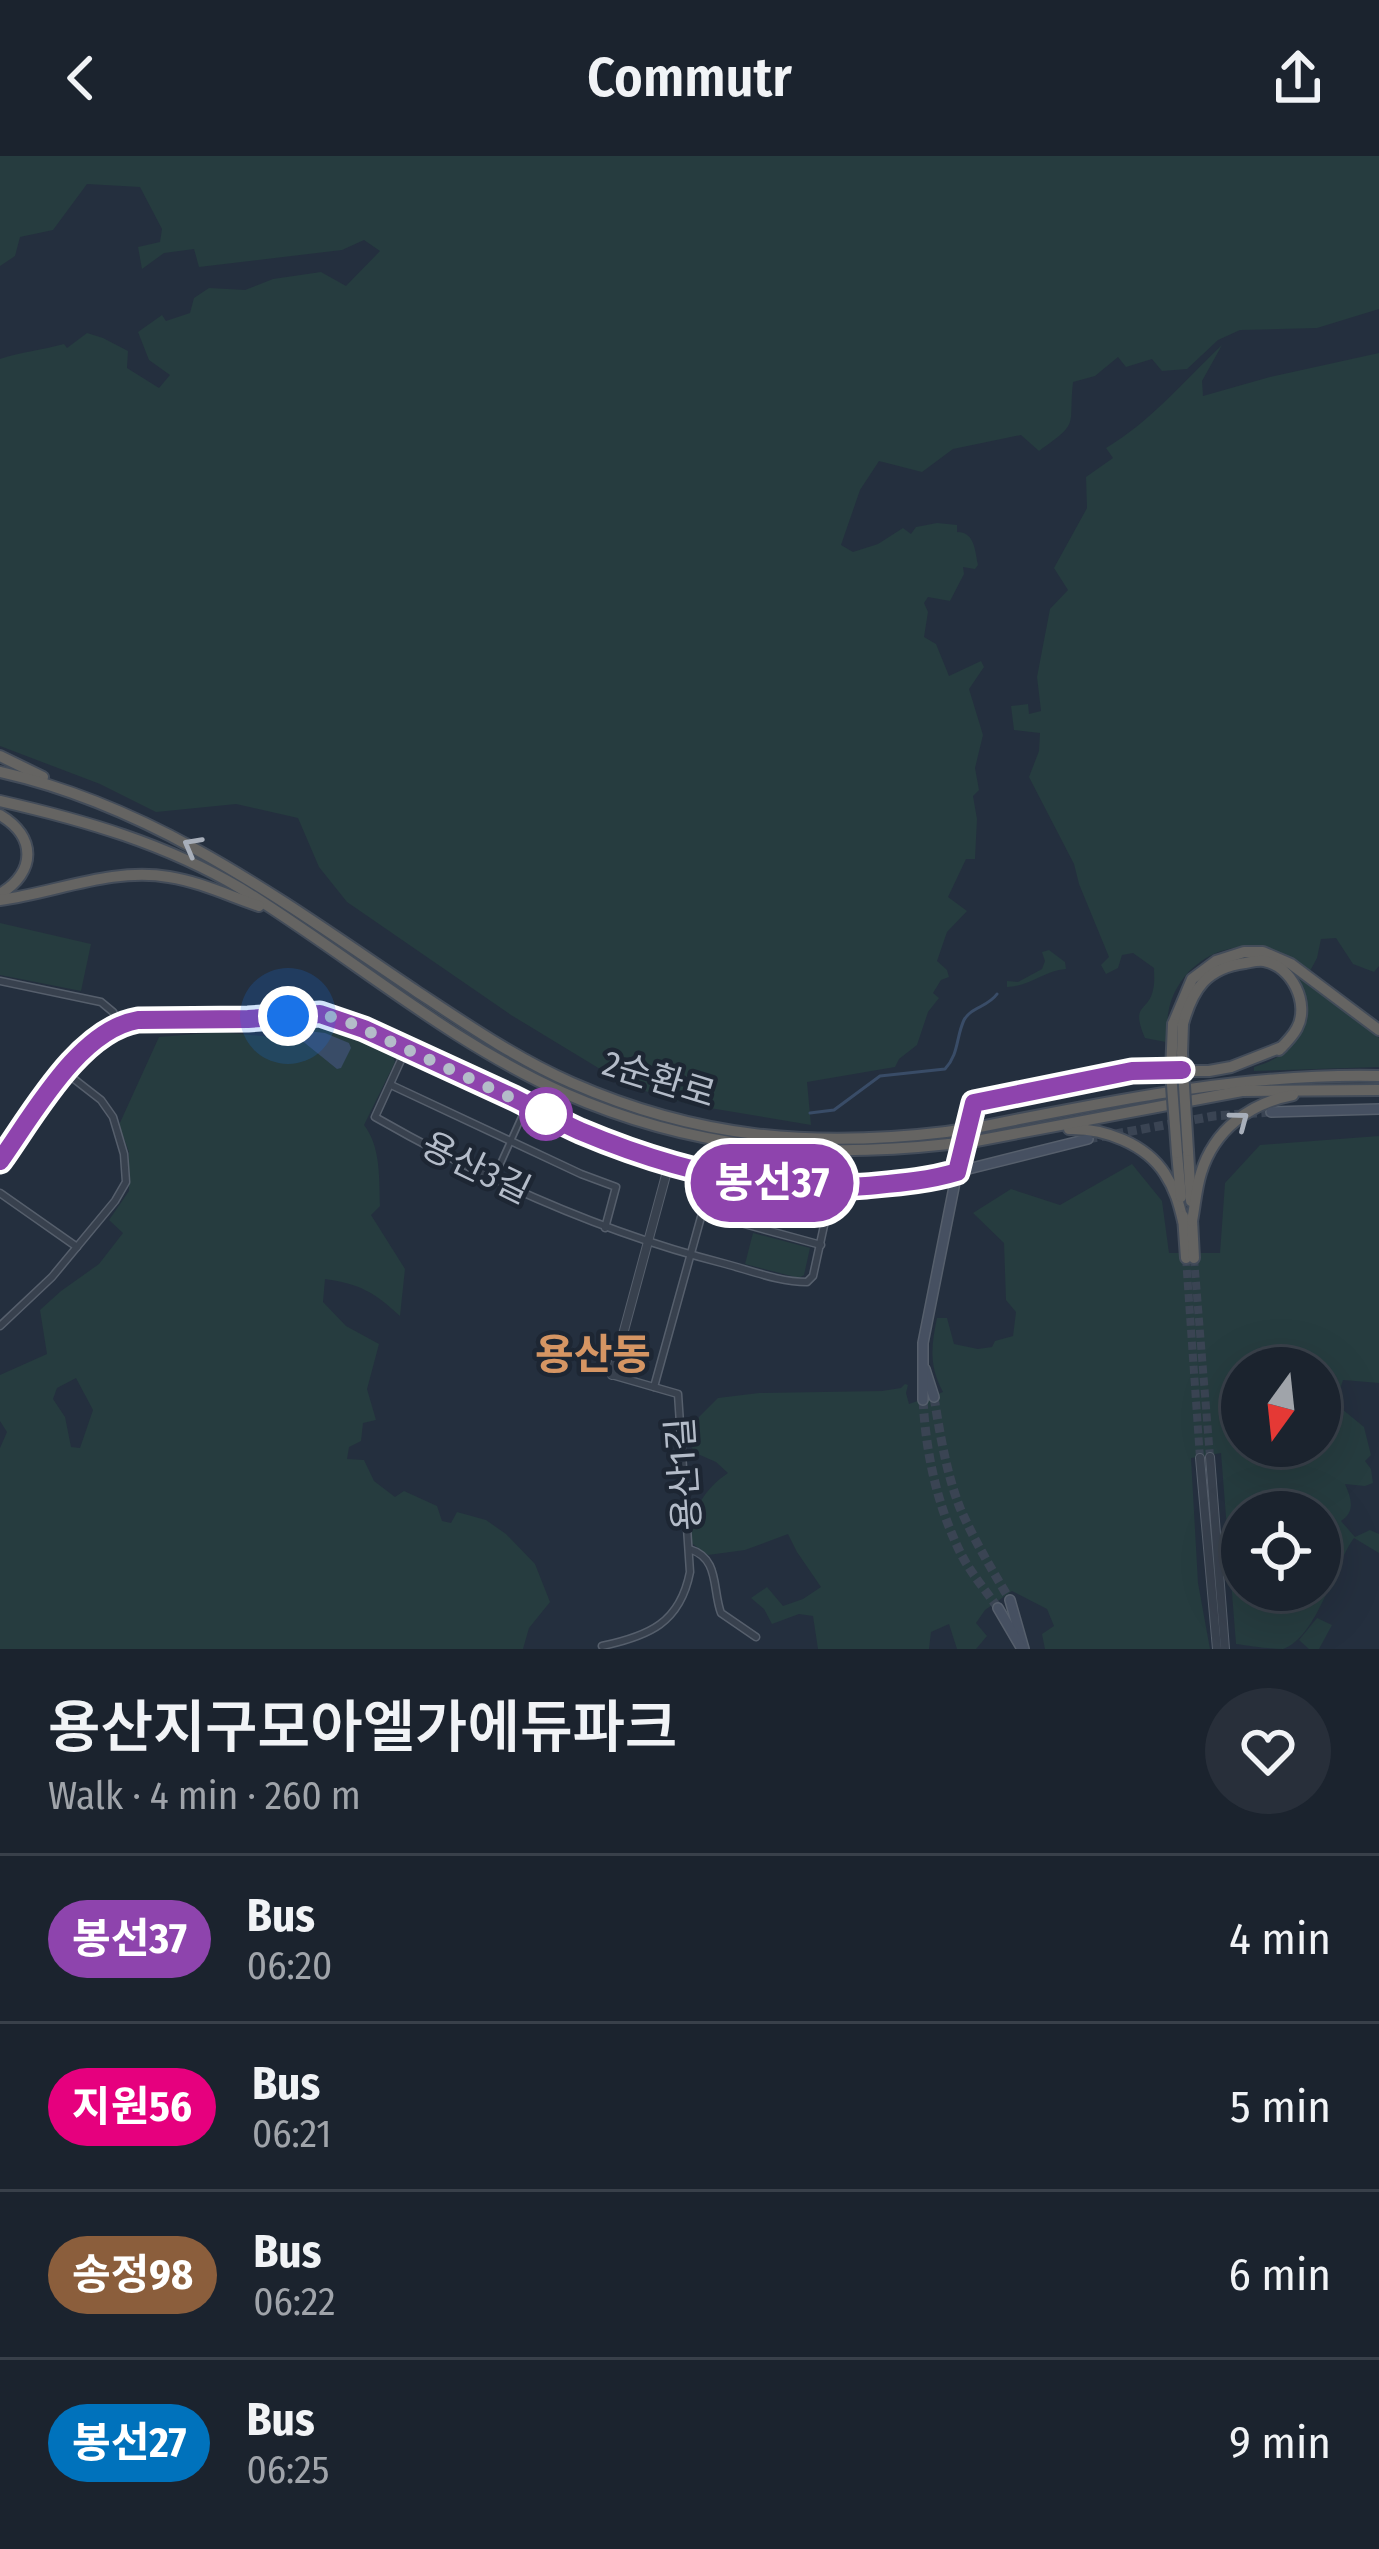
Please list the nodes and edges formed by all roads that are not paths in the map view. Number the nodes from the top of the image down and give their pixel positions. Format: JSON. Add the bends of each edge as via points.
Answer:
{"nodes":[{"id":1,"x":0,"y":756,"type":"edge"},
{"id":2,"x":0,"y":772,"type":"edge"},
{"id":3,"x":79,"y":794,"type":"junction"},
{"id":4,"x":0,"y":801,"type":"edge"},
{"id":5,"x":0,"y":815,"type":"edge"},
{"id":6,"x":0,"y":897,"type":"edge"},
{"id":7,"x":273,"y":911,"type":"junction"},
{"id":8,"x":0,"y":981,"type":"edge"},
{"id":9,"x":120,"y":1024,"type":"junction"},
{"id":10,"x":1178,"y":1024,"type":"junction"},
{"id":11,"x":1379,"y":1030,"type":"edge"},
{"id":12,"x":1282,"y":1047,"type":"junction"},
{"id":13,"x":406,"y":1049,"type":"junction"},
{"id":14,"x":65,"y":1072,"type":"junction"},
{"id":15,"x":1379,"y":1076,"type":"edge"},
{"id":16,"x":1219,"y":1084,"type":"junction"},
{"id":17,"x":390,"y":1085,"type":"junction"},
{"id":18,"x":1379,"y":1092,"type":"edge"},
{"id":19,"x":974,"y":1103,"type":"joint"},
{"id":20,"x":527,"y":1105,"type":"junction"},
{"id":21,"x":1379,"y":1109,"type":"edge"},
{"id":22,"x":1271,"y":1112,"type":"tunnel mouth"},
{"id":23,"x":1000,"y":1135,"type":"junction"},
{"id":24,"x":948,"y":1138,"type":"junction"},
{"id":25,"x":1088,"y":1139,"type":"tunnel mouth"},
{"id":26,"x":511,"y":1141,"type":"junction"},
{"id":27,"x":0,"y":1160,"type":"edge"},
{"id":28,"x":669,"y":1164,"type":"junction"},
{"id":29,"x":957,"y":1172,"type":"junction"},
{"id":30,"x":494,"y":1178,"type":"junction"},
{"id":31,"x":832,"y":1188,"type":"junction"},
{"id":32,"x":0,"y":1193,"type":"edge"},
{"id":33,"x":1188,"y":1221,"type":"junction"},
{"id":34,"x":605,"y":1228,"type":"junction"},
{"id":35,"x":648,"y":1243,"type":"junction"},
{"id":36,"x":821,"y":1245,"type":"junction"},
{"id":37,"x":77,"y":1247,"type":"junction"},
{"id":38,"x":690,"y":1255,"type":"junction"},
{"id":39,"x":1190,"y":1258,"type":"tunnel mouth"},
{"id":40,"x":0,"y":1325,"type":"edge"},
{"id":41,"x":612,"y":1375,"type":"joint"},
{"id":42,"x":654,"y":1387,"type":"junction"},
{"id":43,"x":928,"y":1398,"type":"tunnel mouth"},
{"id":44,"x":1205,"y":1457,"type":"tunnel mouth"},
{"id":45,"x":689,"y":1550,"type":"junction"},
{"id":46,"x":1010,"y":1600,"type":"tunnel mouth"},
{"id":47,"x":998,"y":1608,"type":"tunnel mouth"},
{"id":48,"x":757,"y":1637,"type":"dead end"},
{"id":49,"x":602,"y":1646,"type":"edge"},
{"id":50,"x":1023,"y":1649,"type":"edge"},
{"id":51,"x":1221,"y":1649,"type":"edge"}],
"edges":[{"from":1,"to":3,"type":"highway"},
{"from":2,"to":3,"type":"highway","name":"2순환로"},
{"from":24,"to":3,"type":"highway","name":"2순환로","one_way":true,"via":[[777,1138],[619,1102],[474,1029],[221,862]]},
{"from":4,"to":7,"type":"highway","name":"2순환로","via":[[134,837]]},
{"from":5,"to":6,"type":"highway","via":[[28,848],[24,871]]},
{"from":6,"to":7,"type":"highway","via":[[135,874],[216,889]]},
{"from":7,"to":24,"type":"highway","name":"2순환로","via":[[466,1039],[604,1109],[782,1150],[859,1151]]},
{"from":8,"to":9,"type":"street","via":[[101,1002]]},
{"from":9,"to":13,"type":"main road","via":[[320,1014]]},
{"from":9,"to":14,"type":"main road"},
{"from":10,"to":11,"type":"highway","via":[[1192,980],[1216,961],[1263,952]]},
{"from":10,"to":12,"type":"highway","via":[[1222,966],[1264,961],[1280,968],[1300,996],[1299,1026]]},
{"from":10,"to":33,"type":"highway","bridge":true,"via":[[1172,1072]]},
{"from":12,"to":16,"type":"highway"},
{"from":12,"to":19,"type":"highway","via":[[1231,1067],[1132,1071]]},
{"from":13,"to":17,"type":"street"},
{"from":13,"to":20,"type":"main road"},
{"from":14,"to":27,"type":"main road"},
{"from":14,"to":37,"type":"street","via":[[113,1117],[126,1166],[120,1193]]},
{"from":15,"to":16,"type":"highway","name":"2순환로"},
{"from":16,"to":24,"type":"highway","name":"2순환로","bridge":true},
{"from":17,"to":26,"type":"street"},
{"from":17,"to":30,"type":"street","name":"용산3길","via":[[375,1117]]},
{"from":18,"to":23,"type":"highway","name":"2순환로","via":[[1242,1091]]},
{"from":33,"to":18,"type":"highway","one_way":true,"via":[[1207,1157],[1244,1113],[1297,1094]]},
{"from":19,"to":29,"type":"street"},
{"from":20,"to":26,"type":"street"},
{"from":20,"to":28,"type":"main road"},
{"from":21,"to":22,"type":"main road"},
{"from":23,"to":24,"type":"highway","name":"2순환로","bridge":true},
{"from":23,"to":33,"type":"highway","via":[[1101,1130],[1162,1168]]},
{"from":25,"to":29,"type":"main road"},
{"from":26,"to":30,"type":"street"},
{"from":26,"to":34,"type":"street","via":[[616,1187]]},
{"from":28,"to":31,"type":"main road"},
{"from":28,"to":35,"type":"street"},
{"from":29,"to":31,"type":"main road"},
{"from":29,"to":43,"type":"main road","via":[[926,1321]]},
{"from":30,"to":34,"type":"street","name":"용산3길"},
{"from":31,"to":36,"type":"street"},
{"from":32,"to":37,"type":"street"},
{"from":33,"to":39,"type":"highway"},
{"from":34,"to":35,"type":"street","name":"용산3길"},
{"from":35,"to":38,"type":"street","name":"용산3길"},
{"from":35,"to":41,"type":"street"},
{"from":36,"to":38,"type":"street","name":"용산3길","via":[[804,1283]]},
{"from":36,"to":38,"type":"street","via":[[704,1214]]},
{"from":37,"to":40,"type":"street"},
{"from":38,"to":42,"type":"street"},
{"from":41,"to":42,"type":"street","name":"용산1길"},
{"from":42,"to":45,"type":"street","name":"용산1길","via":[[678,1394]]},
{"from":44,"to":51,"type":"street"},
{"from":45,"to":48,"type":"street","name":"용산1길","via":[[710,1564],[721,1613]]},
{"from":45,"to":49,"type":"street","name":"용산1길","via":[[687,1588],[672,1615]]},
{"from":46,"to":50,"type":"main road"},
{"from":47,"to":50,"type":"main road"}]}
